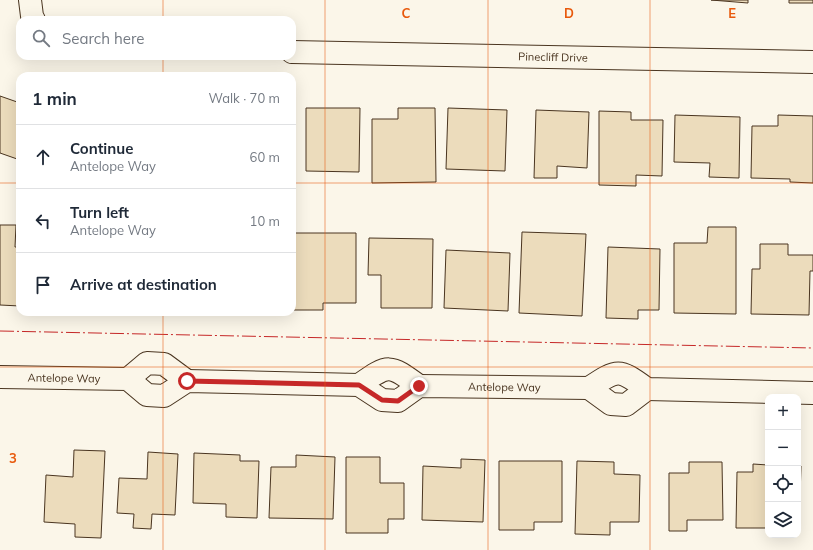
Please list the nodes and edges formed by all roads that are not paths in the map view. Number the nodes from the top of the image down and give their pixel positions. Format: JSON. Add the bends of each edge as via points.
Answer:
{"nodes":[{"id":1,"x":30,"y":0,"type":"edge"},
{"id":2,"x":32,"y":16,"type":"edge"},
{"id":3,"x":296,"y":52,"type":"edge"},
{"id":4,"x":813,"y":62,"type":"edge"},
{"id":5,"x":0,"y":377,"type":"edge"},
{"id":6,"x":128,"y":379,"type":"junction"},
{"id":7,"x":187,"y":381,"type":"junction"},
{"id":8,"x":359,"y":385,"type":"junction"},
{"id":9,"x":419,"y":386,"type":"junction"},
{"id":10,"x":589,"y":388,"type":"junction"},
{"id":11,"x":647,"y":389,"type":"junction"},
{"id":12,"x":813,"y":393,"type":"edge"}],
"edges":[{"from":1,"to":2,"type":"street"},
{"from":3,"to":4,"type":"street","name":"Pinecliff Drive"},
{"from":5,"to":6,"type":"street","name":"Antelope Way"},
{"from":6,"to":7,"type":"street","via":[[147,396],[164,396]]},
{"from":6,"to":7,"type":"street","via":[[147,363],[153,363],[164,364]]},
{"from":7,"to":8,"type":"street"},
{"from":8,"to":9,"type":"street","via":[[382,400],[398,401]]},
{"from":8,"to":9,"type":"street","via":[[381,370],[397,370]]},
{"from":9,"to":10,"type":"street","name":"Antelope Way"},
{"from":10,"to":11,"type":"street","via":[[610,374],[626,374]]},
{"from":10,"to":11,"type":"street","via":[[611,404],[626,404]]},
{"from":11,"to":12,"type":"street"}]}
